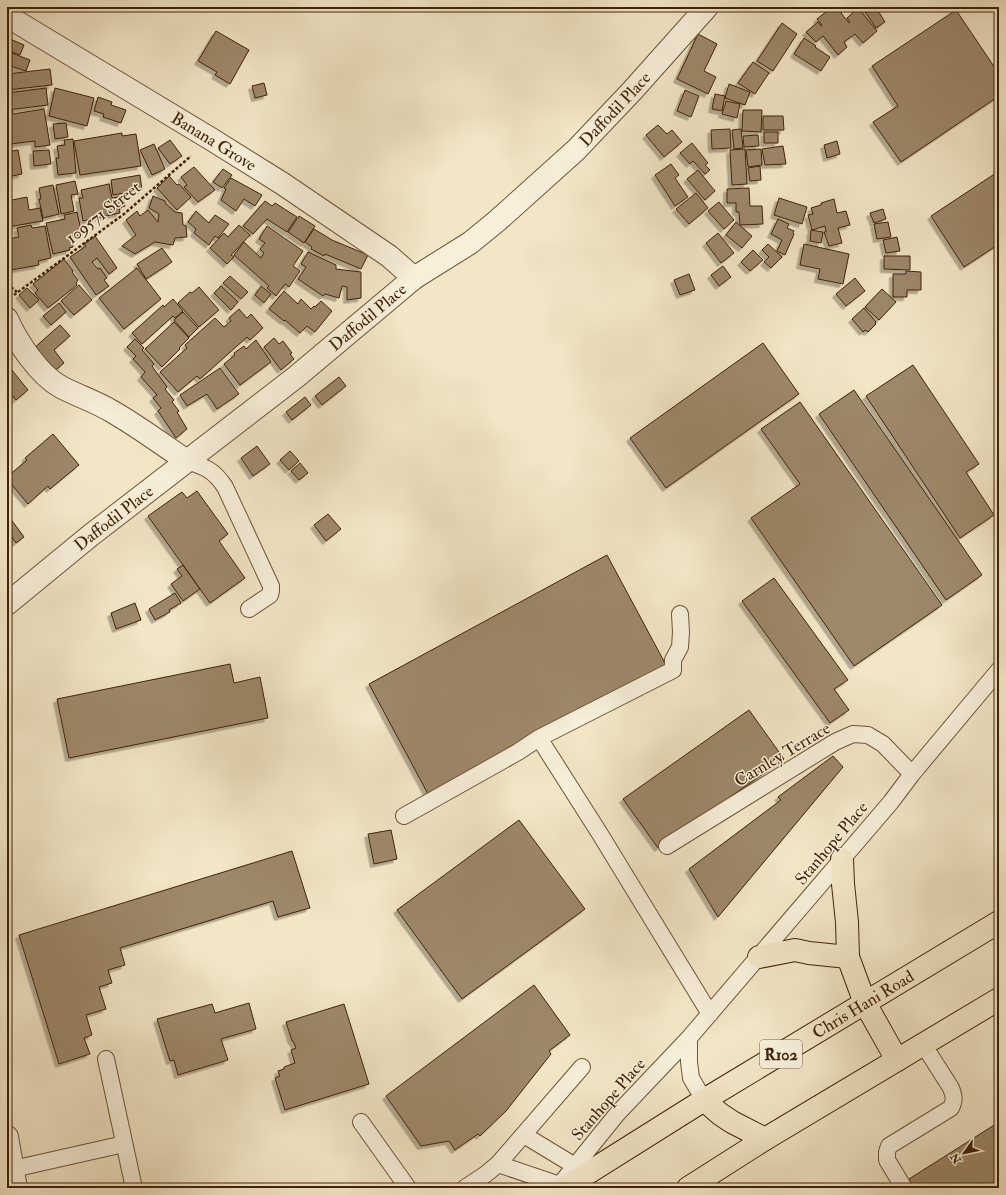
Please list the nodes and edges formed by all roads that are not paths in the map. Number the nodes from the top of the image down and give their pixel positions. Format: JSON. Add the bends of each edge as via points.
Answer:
{"nodes":[{"id":1,"x":707,"y":7,"type":"edge"},
{"id":2,"x":7,"y":16,"type":"edge"},
{"id":3,"x":414,"y":278,"type":"junction"},
{"id":4,"x":7,"y":319,"type":"edge"},
{"id":5,"x":187,"y":461,"type":"junction"},
{"id":6,"x":7,"y":604,"type":"edge"},
{"id":7,"x":249,"y":609,"type":"dead end"},
{"id":8,"x":680,"y":614,"type":"dead end"},
{"id":9,"x":999,"y":670,"type":"edge"},
{"id":10,"x":539,"y":738,"type":"junction"},
{"id":11,"x":912,"y":774,"type":"junction"},
{"id":12,"x":404,"y":816,"type":"dead end"},
{"id":13,"x":667,"y":846,"type":"dead end"},
{"id":14,"x":842,"y":859,"type":"junction"},
{"id":15,"x":999,"y":922,"type":"edge"},
{"id":16,"x":848,"y":957,"type":"junction"},
{"id":17,"x":759,"y":958,"type":"junction"},
{"id":18,"x":999,"y":999,"type":"edge"},
{"id":19,"x":866,"y":1003,"type":"junction"},
{"id":20,"x":710,"y":1014,"type":"junction"},
{"id":21,"x":689,"y":1038,"type":"junction"},
{"id":22,"x":923,"y":1044,"type":"junction"},
{"id":23,"x":106,"y":1059,"type":"dead end"},
{"id":24,"x":897,"y":1060,"type":"junction"},
{"id":25,"x":582,"y":1067,"type":"dead end"},
{"id":26,"x":704,"y":1100,"type":"junction"},
{"id":27,"x":361,"y":1122,"type":"dead end"},
{"id":28,"x":524,"y":1135,"type":"junction"},
{"id":29,"x":7,"y":1137,"type":"edge"},
{"id":30,"x":765,"y":1139,"type":"junction"},
{"id":31,"x":124,"y":1144,"type":"junction"},
{"id":32,"x":498,"y":1164,"type":"junction"},
{"id":33,"x":575,"y":1166,"type":"junction"},
{"id":34,"x":14,"y":1178,"type":"edge"},
{"id":35,"x":560,"y":1187,"type":"edge"},
{"id":36,"x":134,"y":1188,"type":"edge"},
{"id":37,"x":408,"y":1188,"type":"edge"},
{"id":38,"x":465,"y":1188,"type":"edge"},
{"id":39,"x":688,"y":1188,"type":"edge"},
{"id":40,"x":904,"y":1188,"type":"edge"}],
"edges":[{"from":1,"to":3,"type":"street","name":"Daffodil Place","via":[[576,150],[497,222]]},
{"from":2,"to":3,"type":"street","name":"Banana Grove","via":[[283,184],[389,256]]},
{"from":3,"to":5,"type":"street","name":"Daffodil Place","via":[[296,377]]},
{"from":4,"to":5,"type":"street","via":[[24,349],[51,381],[112,411]]},
{"from":5,"to":6,"type":"street","name":"Daffodil Place"},
{"from":5,"to":7,"type":"lane","via":[[205,467],[219,478],[271,586],[270,595]]},
{"from":8,"to":10,"type":"lane","via":[[680,647],[673,660],[673,670]]},
{"from":9,"to":11,"type":"lane","name":"Stanhope Place"},
{"from":10,"to":12,"type":"lane"},
{"from":10,"to":20,"type":"lane"},
{"from":11,"to":13,"type":"lane","name":"Carnley Terrace","via":[[883,744],[868,735],[852,734]]},
{"from":11,"to":14,"type":"lane","name":"Stanhope Place"},
{"from":14,"to":16,"type":"main road"},
{"from":14,"to":17,"type":"lane","name":"Stanhope Place"},
{"from":15,"to":19,"type":"main road","name":"Chris Hani Road","number":"R102"},
{"from":16,"to":17,"type":"main road","via":[[795,950]]},
{"from":16,"to":19,"type":"main road"},
{"from":17,"to":20,"type":"lane","name":"Stanhope Place"},
{"from":18,"to":22,"type":"main road"},
{"from":19,"to":24,"type":"main road"},
{"from":19,"to":26,"type":"main road","name":"Chris Hani Road","number":"R102"},
{"from":20,"to":21,"type":"lane","name":"Stanhope Place"},
{"from":21,"to":26,"type":"lane","via":[[691,1078]]},
{"from":21,"to":33,"type":"lane","name":"Stanhope Place","via":[[617,1114]]},
{"from":22,"to":24,"type":"main road"},
{"from":22,"to":40,"type":"lane","via":[[951,1088],[954,1102],[951,1108],[889,1146],[887,1160]]},
{"from":23,"to":31,"type":"lane"},
{"from":24,"to":30,"type":"main road"},
{"from":25,"to":28,"type":"lane"},
{"from":26,"to":30,"type":"main road","via":[[732,1122]]},
{"from":26,"to":35,"type":"main road","name":"Chris Hani Road","number":"R102"},
{"from":27,"to":37,"type":"lane"},
{"from":28,"to":32,"type":"lane"},
{"from":28,"to":33,"type":"lane"},
{"from":29,"to":34,"type":"street"},
{"from":30,"to":39,"type":"main road"},
{"from":31,"to":34,"type":"lane"},
{"from":31,"to":36,"type":"lane"},
{"from":32,"to":35,"type":"lane"},
{"from":32,"to":38,"type":"lane"},
{"from":33,"to":35,"type":"lane","name":"Stanhope Place"}]}
